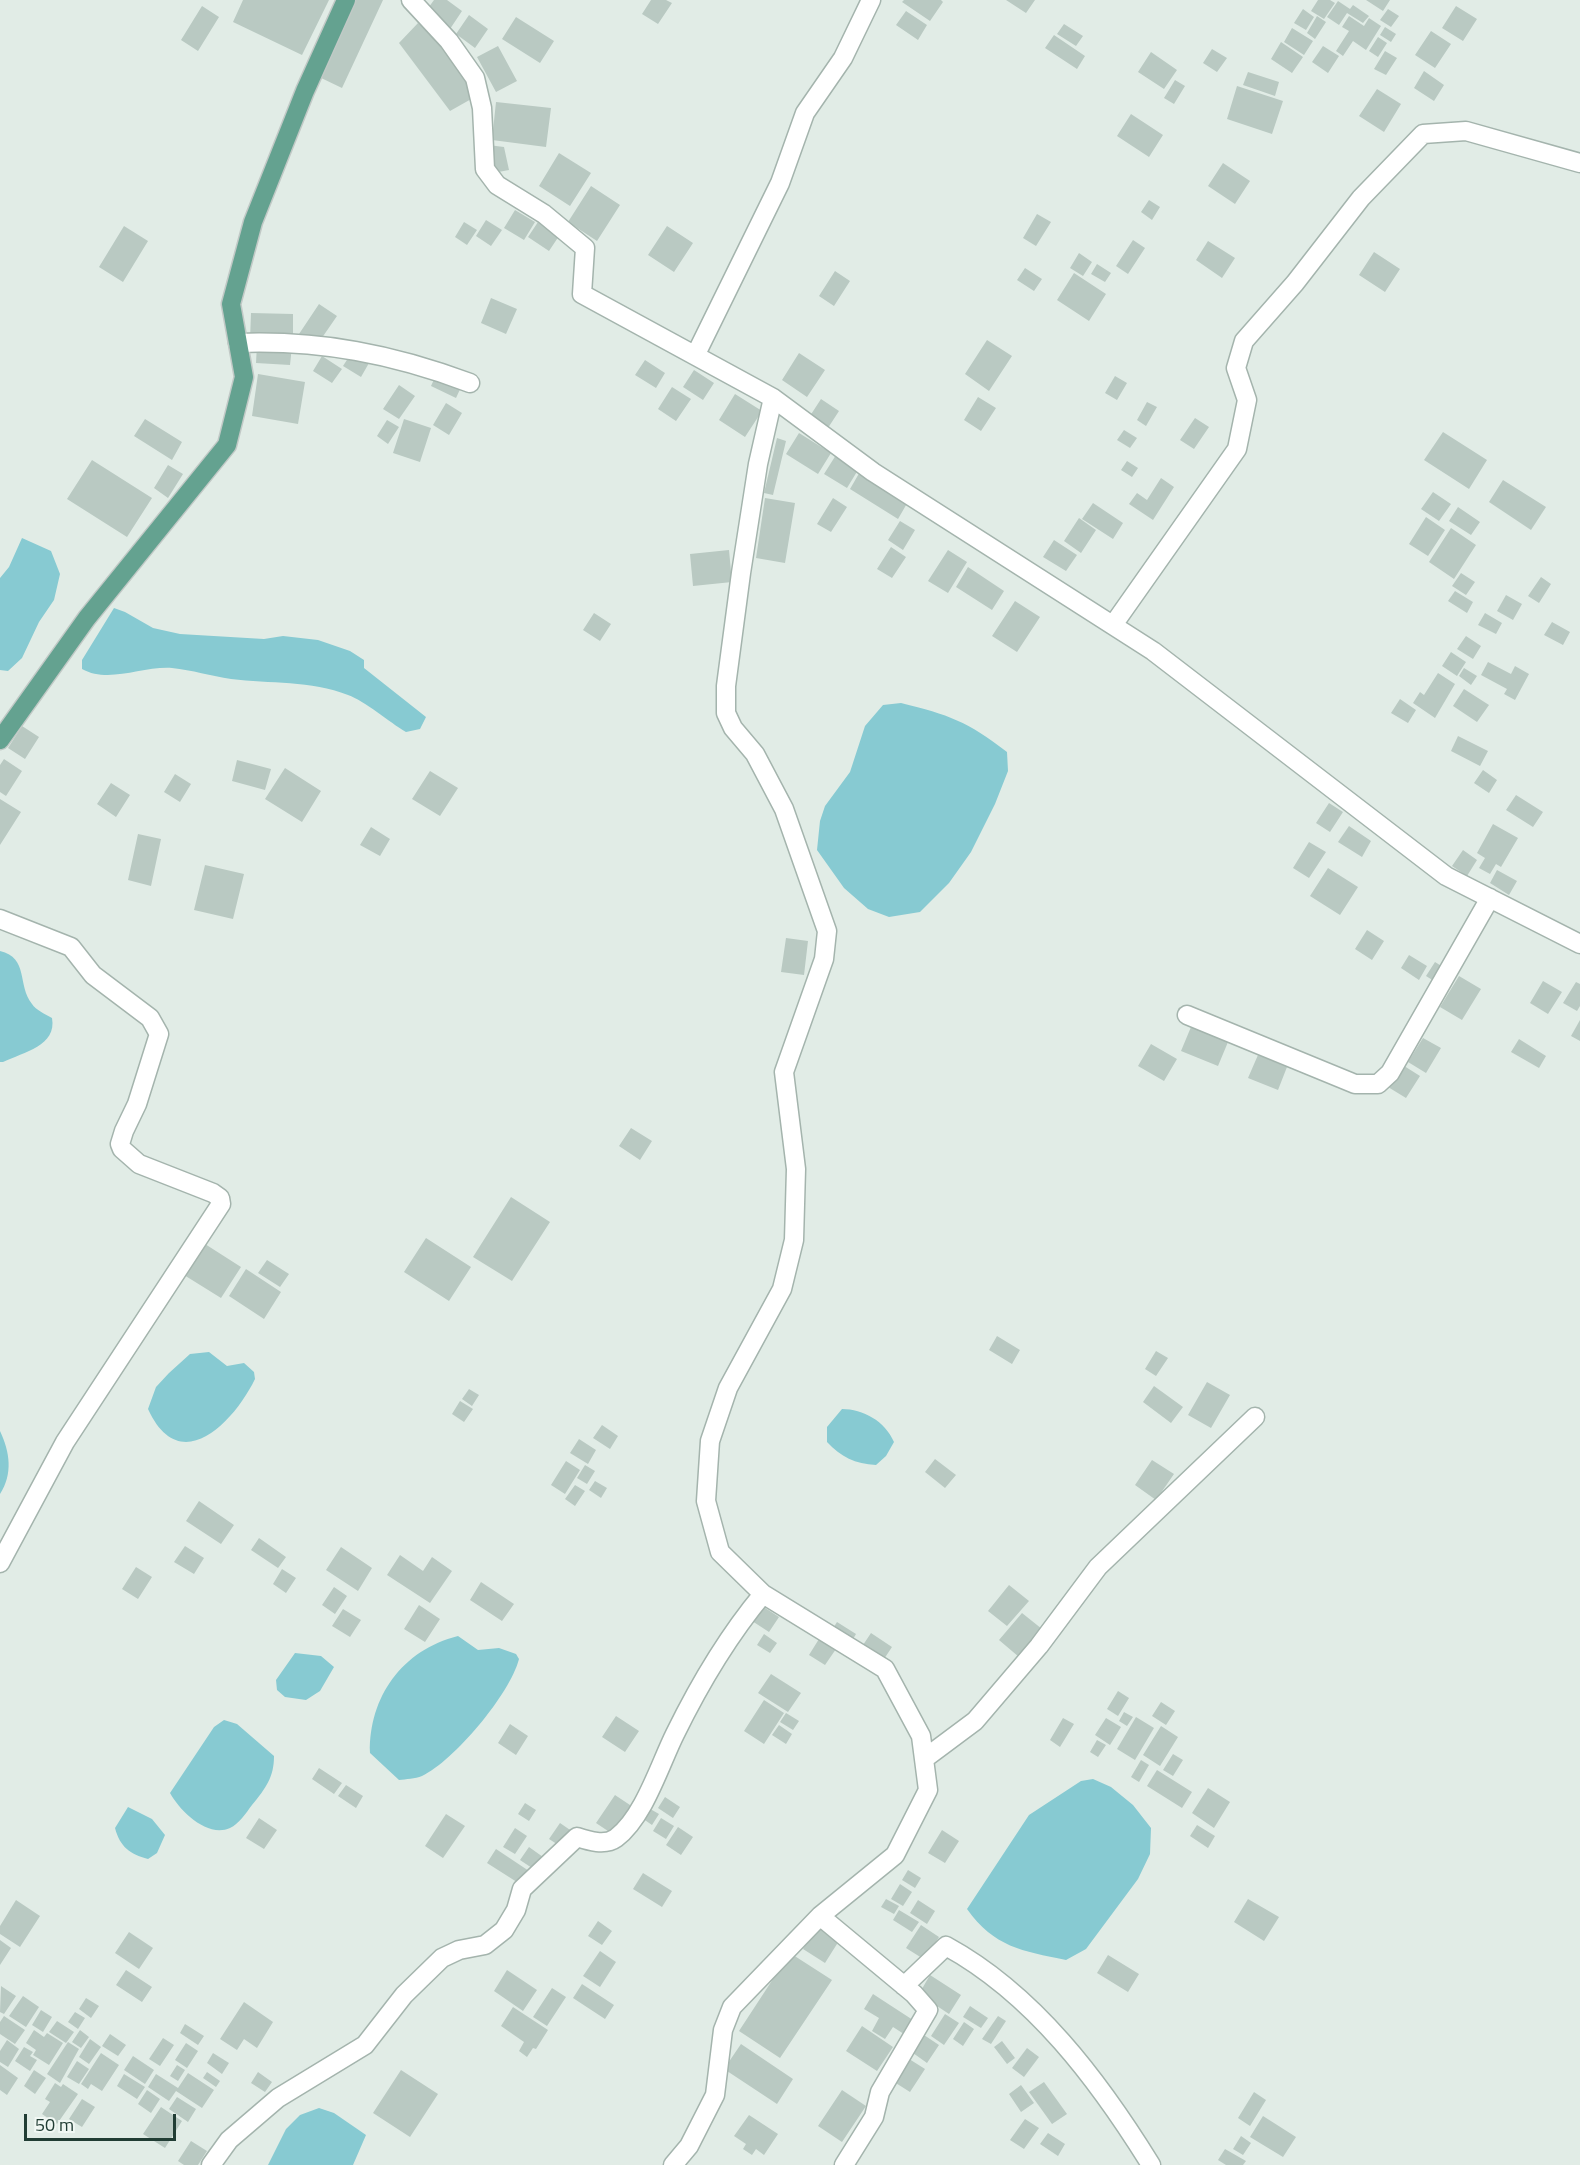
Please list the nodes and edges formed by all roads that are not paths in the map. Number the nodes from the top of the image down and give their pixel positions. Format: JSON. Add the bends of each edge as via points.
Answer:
{"nodes":[{"id":1,"x":346,"y":0,"type":"edge"},
{"id":2,"x":411,"y":0,"type":"edge"},
{"id":3,"x":871,"y":0,"type":"edge"},
{"id":4,"x":1580,"y":163,"type":"edge"},
{"id":5,"x":238,"y":343,"type":"junction"},
{"id":6,"x":696,"y":354,"type":"junction"},
{"id":7,"x":470,"y":383,"type":"dead end"},
{"id":8,"x":774,"y":398,"type":"junction"},
{"id":9,"x":1113,"y":625,"type":"junction"},
{"id":10,"x":0,"y":740,"type":"edge"},
{"id":11,"x":1490,"y":898,"type":"junction"},
{"id":12,"x":0,"y":919,"type":"edge"},
{"id":13,"x":1580,"y":944,"type":"edge"},
{"id":14,"x":1187,"y":1015,"type":"dead end"},
{"id":15,"x":1256,"y":1417,"type":"dead end"},
{"id":16,"x":0,"y":1563,"type":"edge"},
{"id":17,"x":763,"y":1594,"type":"junction"},
{"id":18,"x":924,"y":1759,"type":"junction"},
{"id":19,"x":820,"y":1916,"type":"junction"},
{"id":20,"x":904,"y":1986,"type":"junction"},
{"id":21,"x":211,"y":2165,"type":"edge"},
{"id":22,"x":673,"y":2165,"type":"edge"},
{"id":23,"x":844,"y":2165,"type":"edge"},
{"id":24,"x":1151,"y":2165,"type":"edge"}],
"edges":[{"from":1,"to":5,"type":"main road","via":[[253,222],[231,304]]},
{"from":2,"to":6,"type":"street","via":[[449,41],[475,78],[482,108],[485,169],[497,185],[544,214],[585,248],[582,294]]},
{"from":3,"to":6,"type":"street","via":[[843,58],[805,113],[780,183]]},
{"from":4,"to":9,"type":"street","via":[[1466,131],[1423,134],[1361,198],[1244,341],[1236,368],[1246,400],[1237,449]]},
{"from":5,"to":7,"type":"street","via":[[267,342],[380,354]]},
{"from":5,"to":10,"type":"main road","via":[[244,378],[227,445],[87,618]]},
{"from":6,"to":8,"type":"street"},
{"from":8,"to":9,"type":"street","via":[[873,472]]},
{"from":8,"to":17,"type":"street","via":[[758,464],[741,573],[726,712],[784,809],[827,931],[824,959],[784,1072],[796,1169],[794,1240],[782,1289],[728,1388],[710,1441],[706,1501],[720,1552]]},
{"from":9,"to":11,"type":"street","via":[[1153,651],[1446,876]]},
{"from":11,"to":13,"type":"street"},
{"from":11,"to":14,"type":"street","via":[[1390,1073],[1378,1084],[1355,1084]]},
{"from":12,"to":16,"type":"street","via":[[71,947],[93,975],[150,1018],[159,1034],[120,1144],[139,1164],[213,1193],[221,1204],[65,1442]]},
{"from":15,"to":18,"type":"street","via":[[1098,1567],[1039,1646],[975,1721]]},
{"from":17,"to":18,"type":"street","via":[[885,1669],[921,1736]]},
{"from":17,"to":21,"type":"street","via":[[701,1685],[655,1782],[618,1837],[609,1842],[576,1837],[522,1889],[504,1930],[485,1945],[442,1958],[404,1995],[364,2045],[278,2098],[229,2140]]},
{"from":18,"to":19,"type":"street","via":[[928,1790],[895,1855]]},
{"from":19,"to":20,"type":"street"},
{"from":19,"to":22,"type":"street","via":[[732,2007],[723,2030],[715,2095],[689,2146]]},
{"from":20,"to":23,"type":"street","via":[[928,2010],[880,2092],[874,2117]]},
{"from":20,"to":24,"type":"street","via":[[946,1946],[973,1961],[1016,1996],[1070,2052]]}]}
